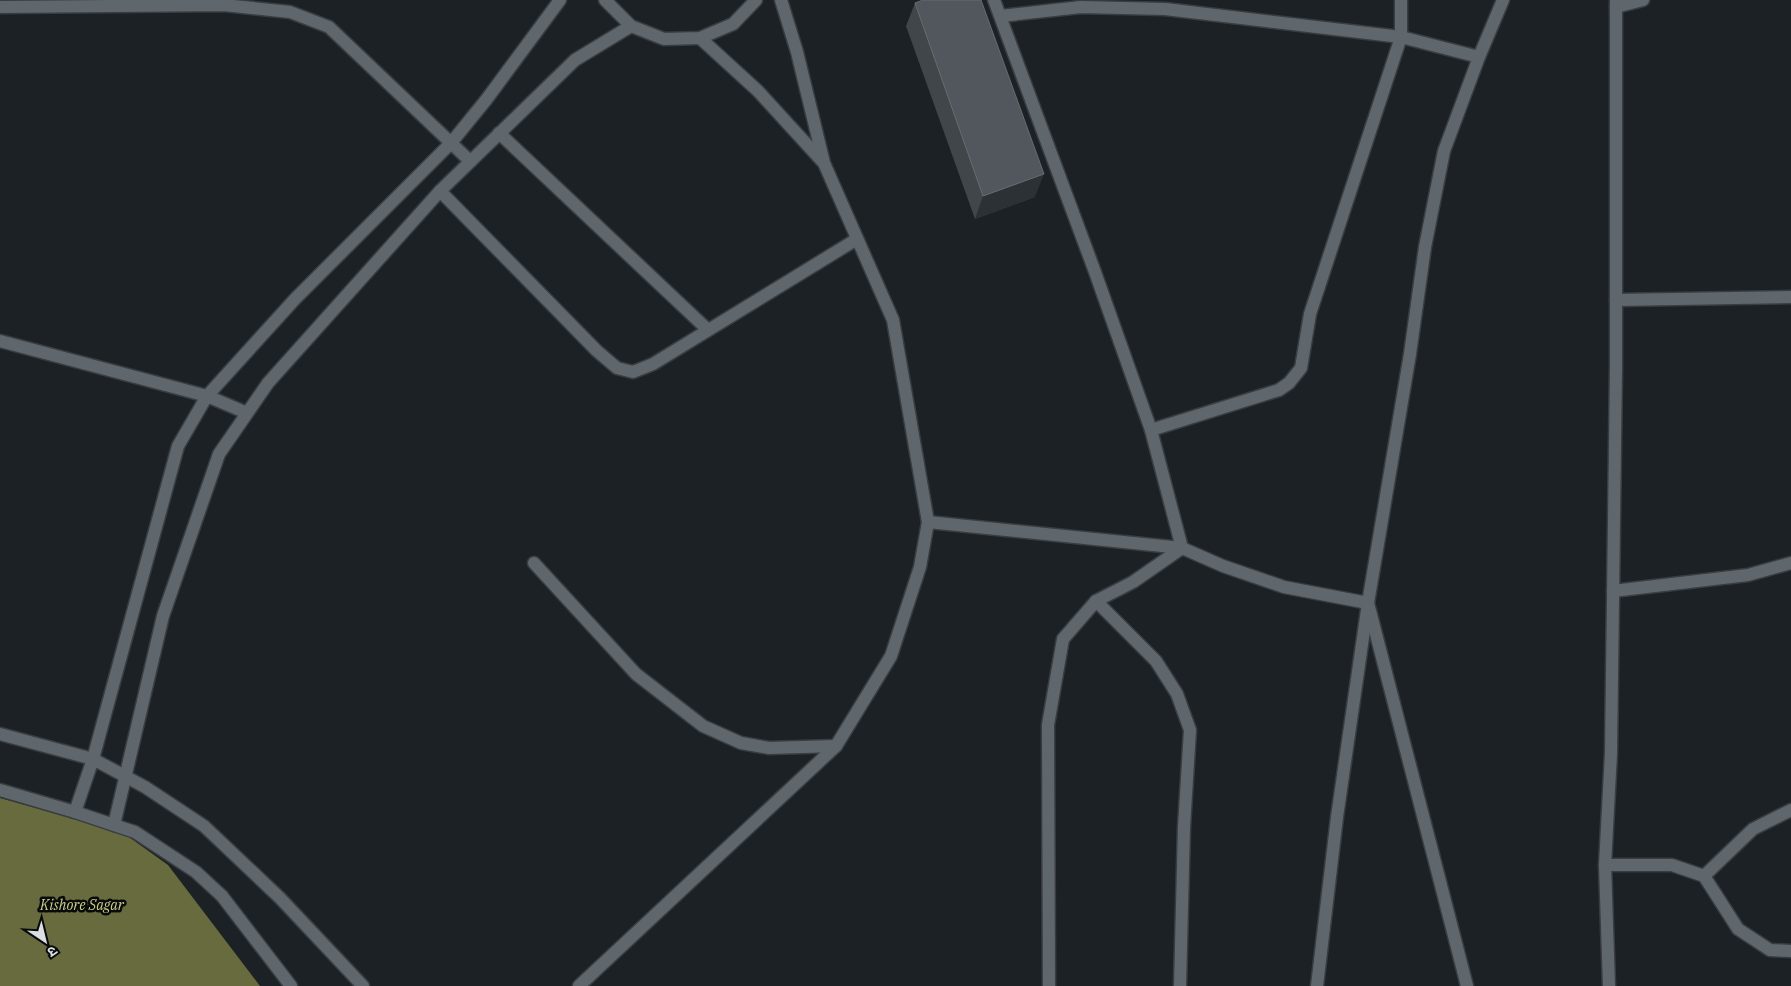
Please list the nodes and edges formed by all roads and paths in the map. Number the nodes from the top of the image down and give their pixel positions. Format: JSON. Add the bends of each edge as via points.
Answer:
{"nodes":[{"id":1,"x":560,"y":0,"type":"edge"},
{"id":2,"x":605,"y":0,"type":"edge"},
{"id":3,"x":756,"y":0,"type":"edge"},
{"id":4,"x":781,"y":0,"type":"edge"},
{"id":5,"x":994,"y":0,"type":"edge"},
{"id":6,"x":1401,"y":0,"type":"edge"},
{"id":7,"x":1503,"y":0,"type":"edge"},
{"id":8,"x":1643,"y":0,"type":"edge"},
{"id":9,"x":101,"y":3,"type":"edge"},
{"id":10,"x":1616,"y":3,"type":"edge"},
{"id":11,"x":1161,"y":4,"type":"edge"},
{"id":12,"x":0,"y":7,"type":"edge"},
{"id":13,"x":1001,"y":16,"type":"junction"},
{"id":14,"x":631,"y":26,"type":"junction"},
{"id":15,"x":1401,"y":37,"type":"junction"},
{"id":16,"x":700,"y":38,"type":"junction"},
{"id":17,"x":1479,"y":57,"type":"junction"},
{"id":18,"x":499,"y":134,"type":"junction"},
{"id":19,"x":451,"y":143,"type":"junction"},
{"id":20,"x":470,"y":161,"type":"junction"},
{"id":21,"x":824,"y":163,"type":"junction"},
{"id":22,"x":440,"y":191,"type":"junction"},
{"id":23,"x":857,"y":239,"type":"junction"},
{"id":24,"x":1791,"y":298,"type":"edge"},
{"id":25,"x":1616,"y":300,"type":"junction"},
{"id":26,"x":708,"y":330,"type":"junction"},
{"id":27,"x":0,"y":341,"type":"edge"},
{"id":28,"x":208,"y":396,"type":"junction"},
{"id":29,"x":247,"y":413,"type":"junction"},
{"id":30,"x":1151,"y":430,"type":"junction"},
{"id":31,"x":928,"y":522,"type":"junction"},
{"id":32,"x":1182,"y":548,"type":"junction"},
{"id":33,"x":534,"y":563,"type":"dead end"},
{"id":34,"x":1791,"y":563,"type":"edge"},
{"id":35,"x":1613,"y":591,"type":"junction"},
{"id":36,"x":1096,"y":601,"type":"junction"},
{"id":37,"x":1368,"y":603,"type":"junction"},
{"id":38,"x":0,"y":734,"type":"edge"},
{"id":39,"x":836,"y":746,"type":"junction"},
{"id":40,"x":93,"y":759,"type":"junction"},
{"id":41,"x":125,"y":777,"type":"junction"},
{"id":42,"x":0,"y":790,"type":"edge"},
{"id":43,"x":1791,"y":810,"type":"edge"},
{"id":44,"x":75,"y":812,"type":"junction"},
{"id":45,"x":114,"y":825,"type":"junction"},
{"id":46,"x":1604,"y":865,"type":"junction"},
{"id":47,"x":1704,"y":876,"type":"junction"},
{"id":48,"x":1791,"y":951,"type":"edge"},
{"id":49,"x":291,"y":986,"type":"edge"},
{"id":50,"x":363,"y":986,"type":"edge"},
{"id":51,"x":579,"y":986,"type":"edge"},
{"id":52,"x":1049,"y":986,"type":"edge"},
{"id":53,"x":1180,"y":986,"type":"edge"},
{"id":54,"x":1317,"y":986,"type":"edge"},
{"id":55,"x":1466,"y":986,"type":"edge"},
{"id":56,"x":1608,"y":986,"type":"edge"}],
"edges":[{"from":1,"to":19,"type":"street"},
{"from":2,"to":14,"type":"street"},
{"from":3,"to":16,"type":"street","via":[[733,24]]},
{"from":4,"to":21,"type":"street"},
{"from":5,"to":13,"type":"street"},
{"from":6,"to":15,"type":"street"},
{"from":7,"to":17,"type":"street"},
{"from":8,"to":10,"type":"street"},
{"from":9,"to":12,"type":"street"},
{"from":9,"to":19,"type":"street","via":[[224,5],[290,12],[329,27]]},
{"from":10,"to":25,"type":"street"},
{"from":11,"to":13,"type":"street","via":[[1081,7]]},
{"from":11,"to":15,"type":"street"},
{"from":13,"to":30,"type":"street"},
{"from":14,"to":16,"type":"street","via":[[664,39]]},
{"from":14,"to":18,"type":"street","via":[[575,60]]},
{"from":15,"to":17,"type":"street"},
{"from":15,"to":30,"type":"street","via":[[1310,314],[1301,368],[1279,390]]},
{"from":16,"to":21,"type":"street","via":[[758,91]]},
{"from":17,"to":37,"type":"street","via":[[1444,151],[1424,247],[1410,354]]},
{"from":18,"to":20,"type":"street"},
{"from":18,"to":26,"type":"street"},
{"from":19,"to":20,"type":"street"},
{"from":19,"to":28,"type":"street","via":[[295,299]]},
{"from":20,"to":22,"type":"street"},
{"from":21,"to":23,"type":"street"},
{"from":22,"to":26,"type":"street","via":[[617,368],[633,372],[653,364]]},
{"from":22,"to":29,"type":"street","via":[[268,382]]},
{"from":23,"to":26,"type":"street"},
{"from":23,"to":31,"type":"street","via":[[894,320]]},
{"from":24,"to":25,"type":"street"},
{"from":25,"to":35,"type":"street"},
{"from":27,"to":28,"type":"street"},
{"from":28,"to":29,"type":"street"},
{"from":28,"to":40,"type":"street","via":[[178,446]]},
{"from":29,"to":41,"type":"street","via":[[220,454],[163,616]]},
{"from":30,"to":32,"type":"street"},
{"from":31,"to":32,"type":"street"},
{"from":31,"to":39,"type":"street","via":[[920,567],[891,656]]},
{"from":32,"to":36,"type":"street","via":[[1134,582]]},
{"from":32,"to":37,"type":"street","via":[[1284,587]]},
{"from":33,"to":39,"type":"street","via":[[636,674],[703,726],[741,744],[769,748]]},
{"from":34,"to":35,"type":"street","via":[[1748,575]]},
{"from":35,"to":46,"type":"street","via":[[1611,753]]},
{"from":36,"to":52,"type":"street","via":[[1063,639],[1048,724]]},
{"from":36,"to":53,"type":"street","via":[[1156,661],[1176,694],[1190,730]]},
{"from":37,"to":54,"type":"street"},
{"from":37,"to":55,"type":"street"},
{"from":38,"to":40,"type":"street"},
{"from":39,"to":51,"type":"street"},
{"from":40,"to":41,"type":"street"},
{"from":40,"to":44,"type":"street"},
{"from":41,"to":45,"type":"street"},
{"from":41,"to":50,"type":"street","via":[[204,826],[280,898]]},
{"from":42,"to":44,"type":"street"},
{"from":43,"to":47,"type":"street","via":[[1753,829]]},
{"from":44,"to":45,"type":"street"},
{"from":45,"to":49,"type":"street","via":[[135,832],[188,867],[222,896]]},
{"from":46,"to":47,"type":"street","via":[[1672,865]]},
{"from":46,"to":56,"type":"street"},
{"from":47,"to":48,"type":"street","via":[[1738,929],[1770,950]]}]}
